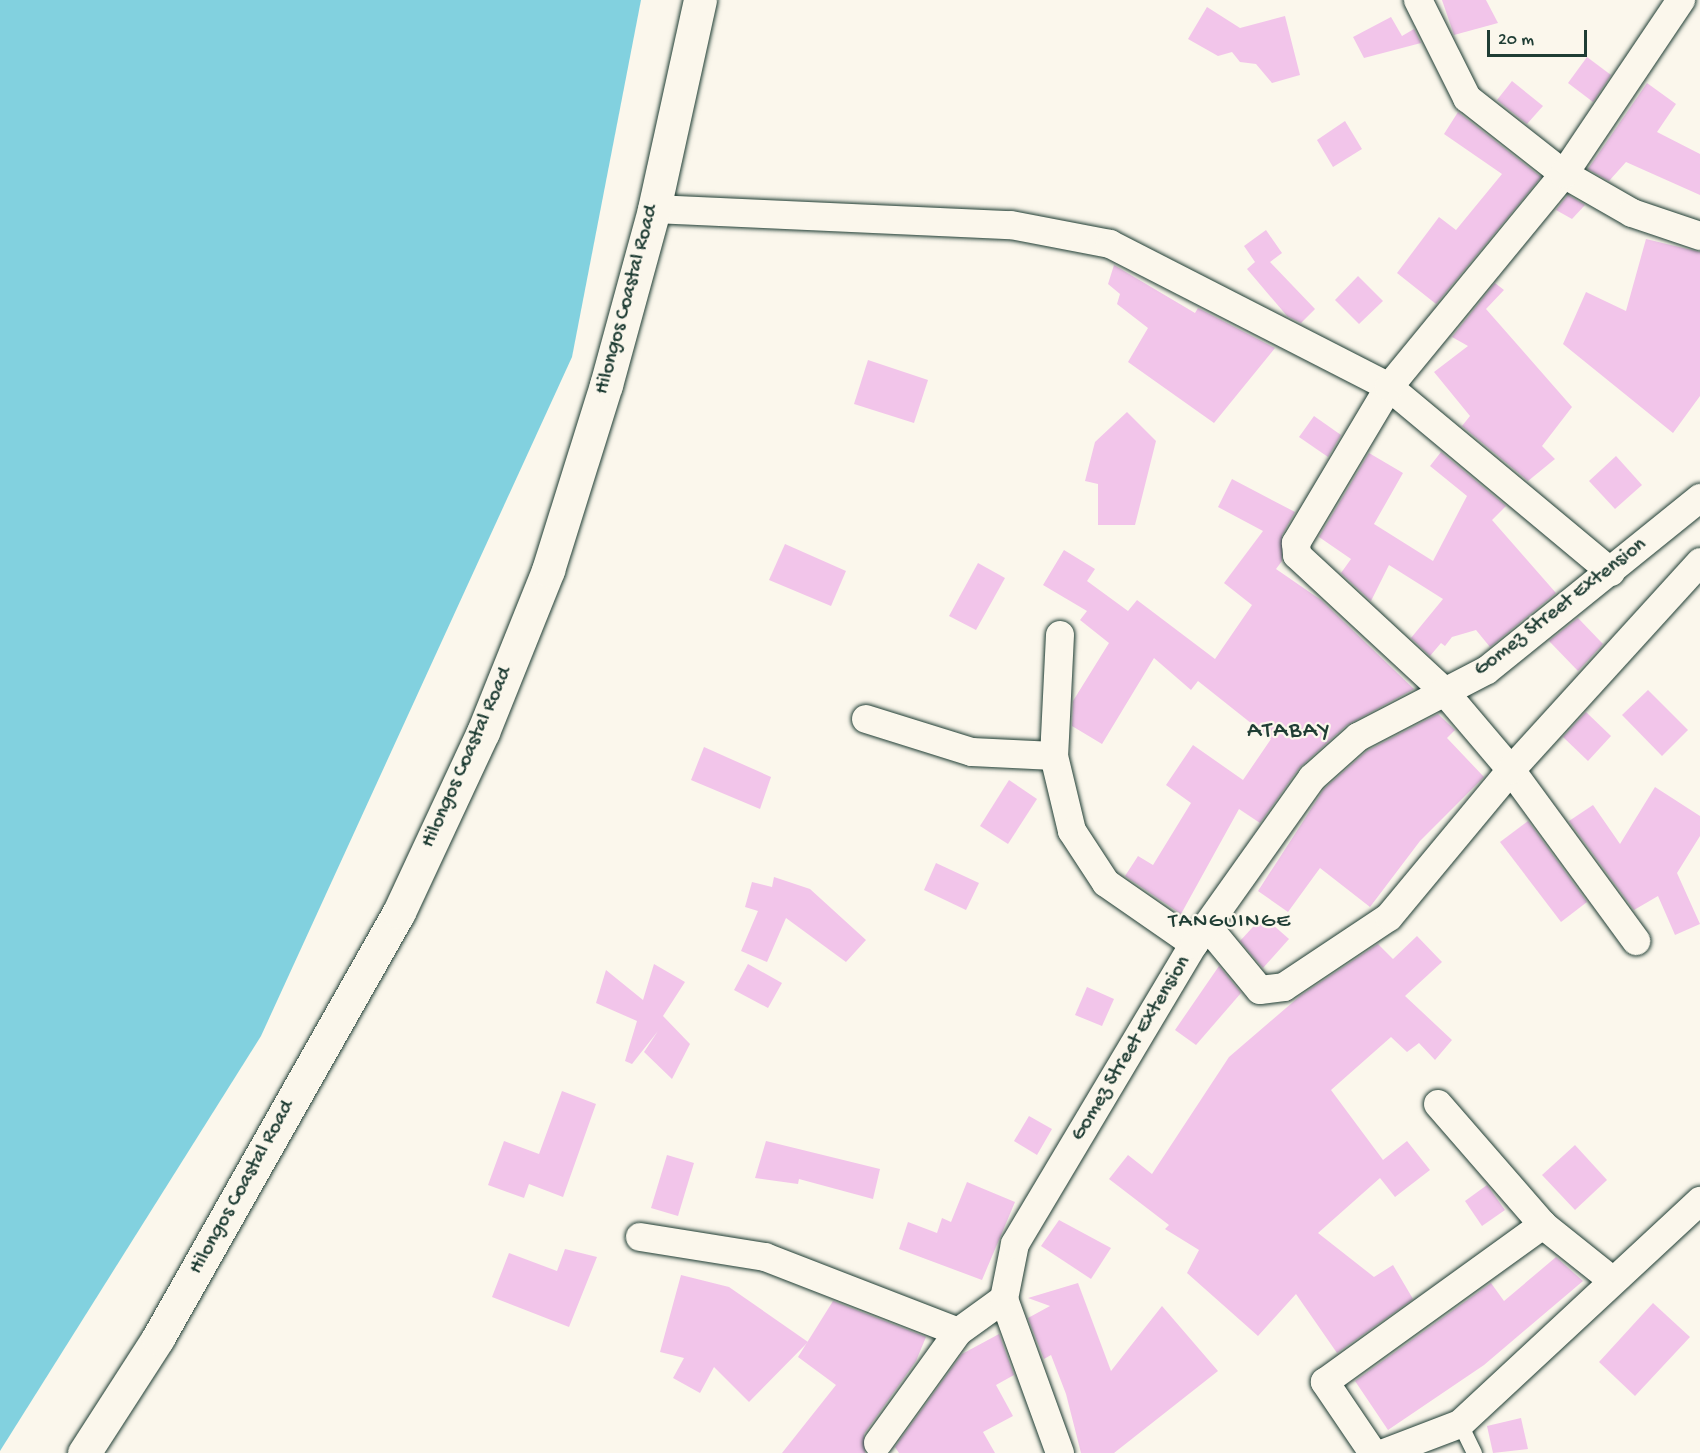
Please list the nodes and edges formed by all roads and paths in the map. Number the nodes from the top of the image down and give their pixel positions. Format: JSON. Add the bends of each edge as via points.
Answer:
{"nodes":[{"id":1,"x":700,"y":0,"type":"edge"},
{"id":2,"x":1418,"y":0,"type":"edge"},
{"id":3,"x":1682,"y":0,"type":"edge"},
{"id":4,"x":1564,"y":174,"type":"junction"},
{"id":5,"x":654,"y":209,"type":"junction"},
{"id":6,"x":1700,"y":236,"type":"edge"},
{"id":7,"x":1389,"y":387,"type":"junction"},
{"id":8,"x":1700,"y":498,"type":"edge"},
{"id":9,"x":1700,"y":562,"type":"edge"},
{"id":10,"x":1611,"y":572,"type":"junction"},
{"id":11,"x":1060,"y":635,"type":"dead end"},
{"id":12,"x":1444,"y":691,"type":"junction"},
{"id":13,"x":866,"y":719,"type":"dead end"},
{"id":14,"x":1054,"y":756,"type":"junction"},
{"id":15,"x":1511,"y":770,"type":"junction"},
{"id":16,"x":1201,"y":935,"type":"junction"},
{"id":17,"x":1636,"y":940,"type":"dead end"},
{"id":18,"x":1438,"y":1104,"type":"dead end"},
{"id":19,"x":1700,"y":1201,"type":"edge"},
{"id":20,"x":1543,"y":1225,"type":"junction"},
{"id":21,"x":640,"y":1237,"type":"dead end"},
{"id":22,"x":1612,"y":1280,"type":"junction"},
{"id":23,"x":1004,"y":1299,"type":"junction"},
{"id":24,"x":958,"y":1332,"type":"junction"},
{"id":25,"x":1460,"y":1424,"type":"junction"},
{"id":26,"x":879,"y":1443,"type":"dead end"},
{"id":27,"x":84,"y":1453,"type":"edge"},
{"id":28,"x":1060,"y":1453,"type":"edge"},
{"id":29,"x":1372,"y":1453,"type":"edge"},
{"id":30,"x":1384,"y":1453,"type":"edge"},
{"id":31,"x":1474,"y":1453,"type":"edge"}],
"edges":[{"from":1,"to":5,"type":"street","name":"Hilongos Coastal Road"},
{"from":2,"to":4,"type":"street","via":[[1467,98]]},
{"from":3,"to":4,"type":"street"},
{"from":4,"to":6,"type":"street","via":[[1632,213]]},
{"from":4,"to":7,"type":"street"},
{"from":5,"to":7,"type":"street","via":[[1011,225],[1110,244]]},
{"from":5,"to":27,"type":"street","name":"Hilongos Coastal Road","via":[[548,570],[483,732],[399,912],[158,1338]]},
{"from":7,"to":10,"type":"street"},
{"from":7,"to":12,"type":"street","via":[[1296,543],[1297,555]]},
{"from":8,"to":10,"type":"street","name":"Gomez Street Extension"},
{"from":9,"to":15,"type":"street"},
{"from":10,"to":12,"type":"street","name":"Gomez Street Extension","via":[[1487,670]]},
{"from":11,"to":14,"type":"street"},
{"from":12,"to":15,"type":"street"},
{"from":12,"to":16,"type":"street","name":"Gomez Street Extension","via":[[1358,737],[1312,778]]},
{"from":13,"to":14,"type":"street","via":[[972,752]]},
{"from":14,"to":16,"type":"street","via":[[1072,831],[1106,883]]},
{"from":15,"to":16,"type":"street","via":[[1389,917],[1284,987],[1260,990]]},
{"from":15,"to":17,"type":"street"},
{"from":16,"to":23,"type":"street","name":"Gomez Street Extension","via":[[1015,1244]]},
{"from":18,"to":20,"type":"street"},
{"from":19,"to":22,"type":"street"},
{"from":20,"to":22,"type":"street"},
{"from":20,"to":29,"type":"street","via":[[1325,1382]]},
{"from":21,"to":24,"type":"street","via":[[765,1257]]},
{"from":22,"to":25,"type":"street"},
{"from":23,"to":24,"type":"street"},
{"from":23,"to":28,"type":"street"},
{"from":24,"to":26,"type":"street"},
{"from":25,"to":30,"type":"street"},
{"from":25,"to":31,"type":"lane"}]}
